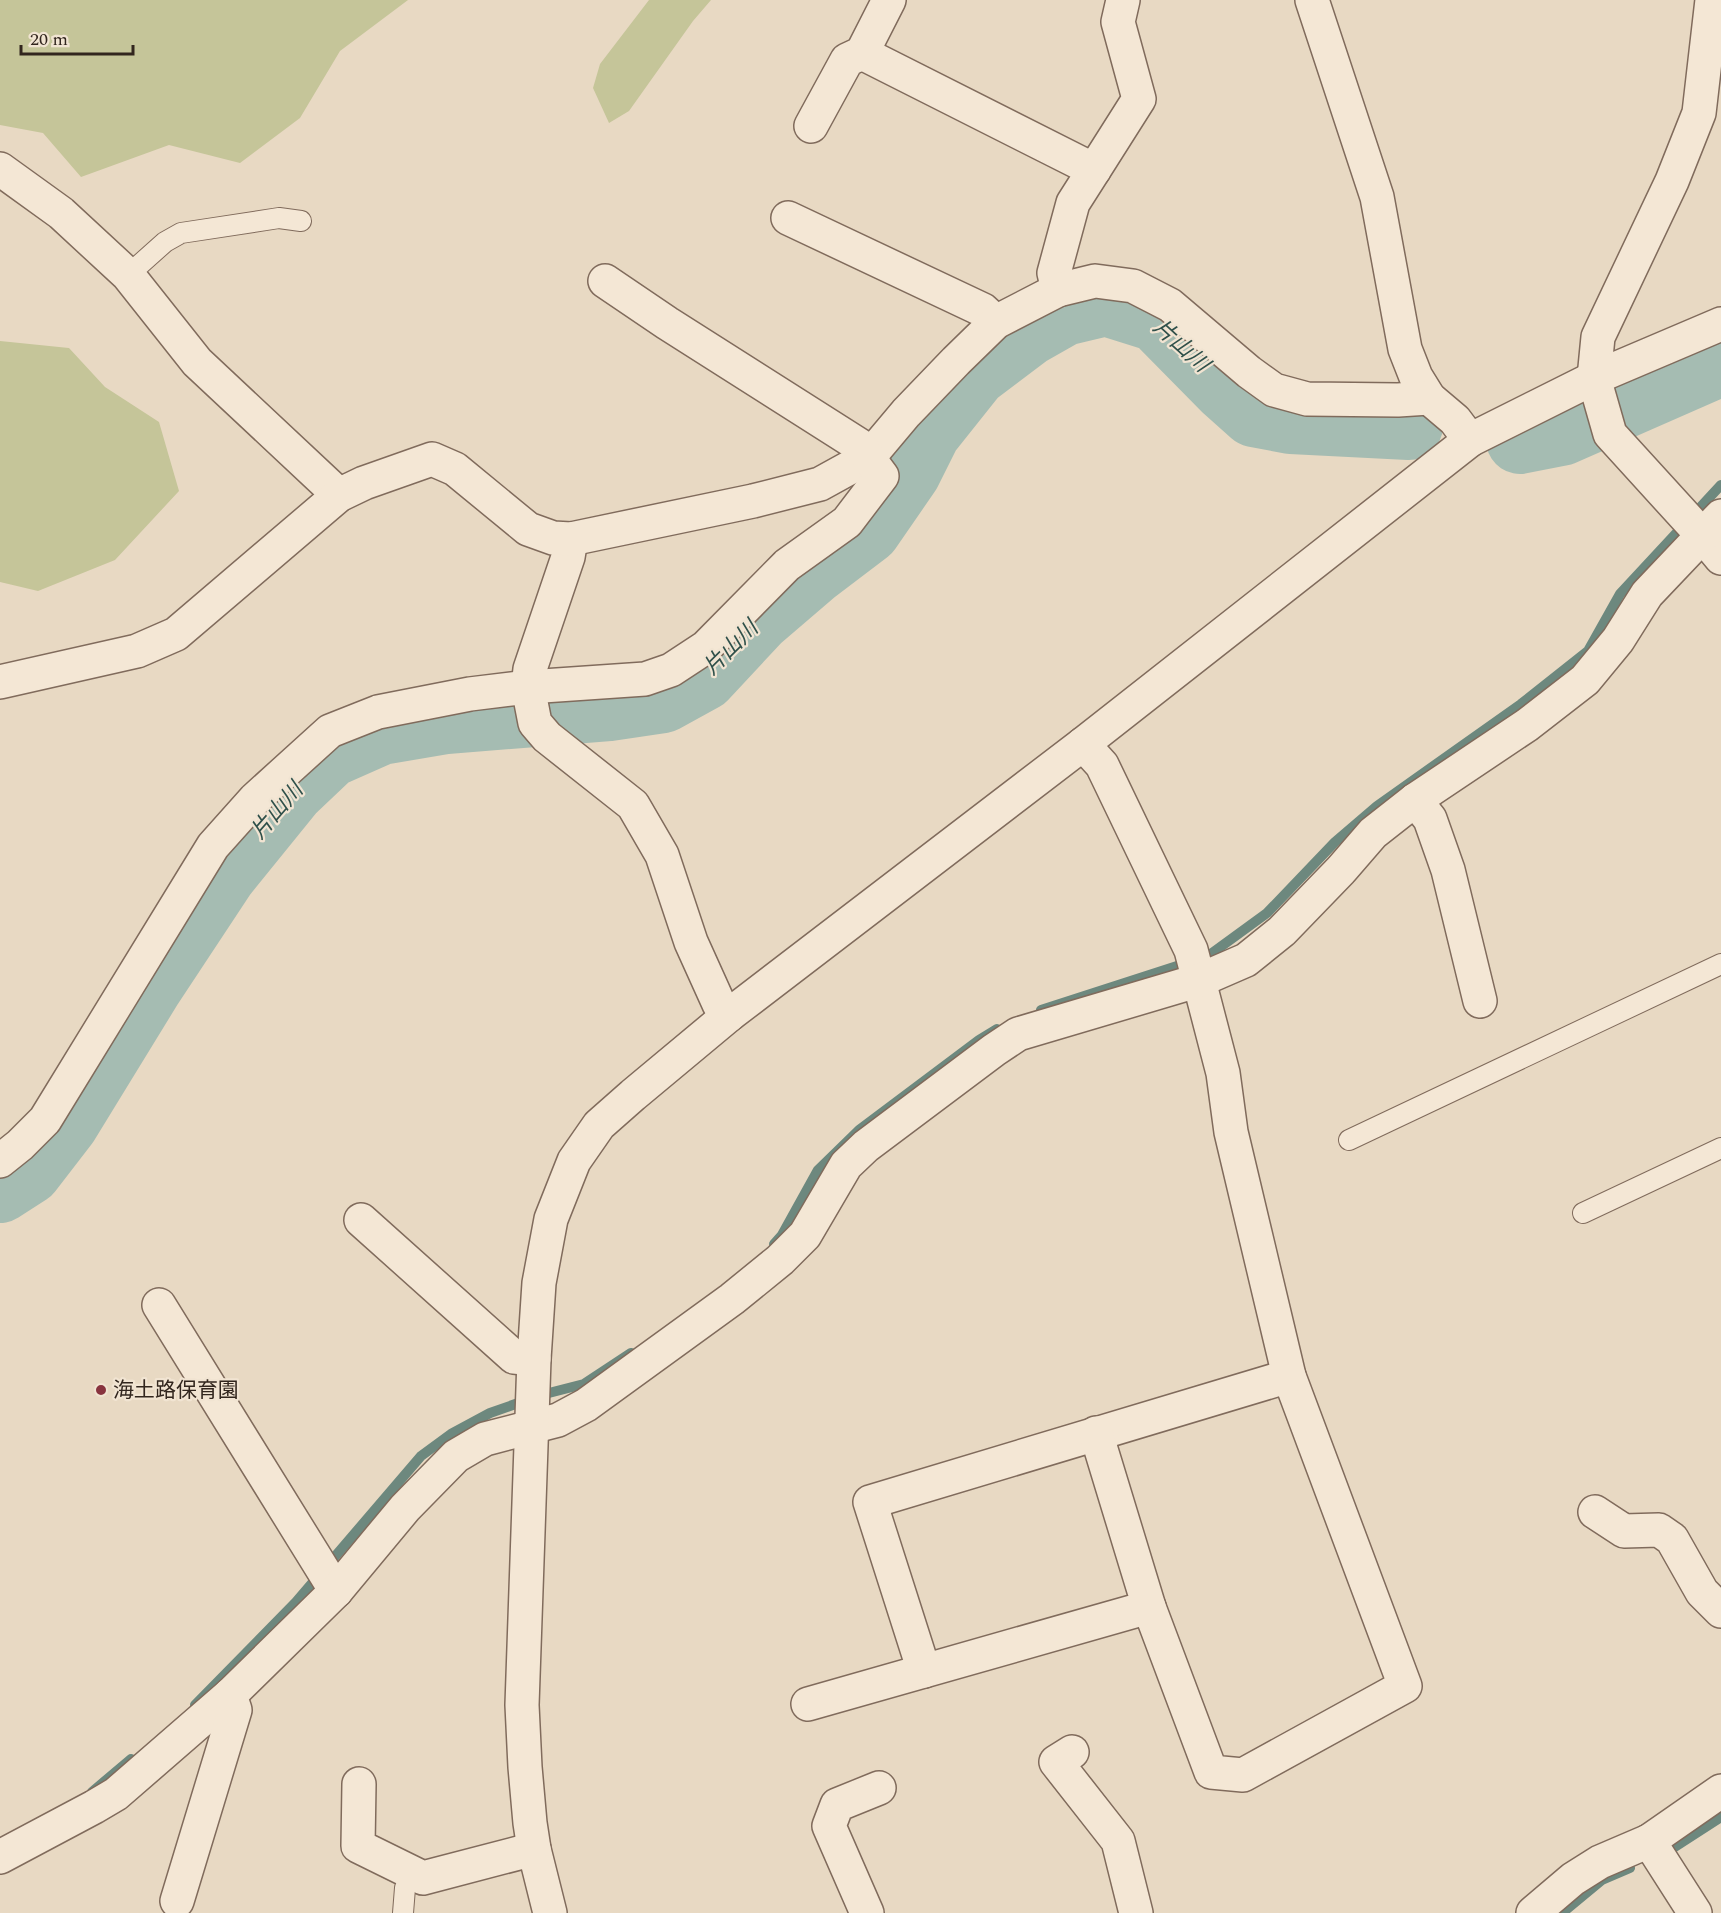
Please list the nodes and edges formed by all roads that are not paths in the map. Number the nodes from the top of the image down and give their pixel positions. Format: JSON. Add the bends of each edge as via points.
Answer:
{"nodes":[{"id":1,"x":889,"y":0,"type":"edge"},
{"id":2,"x":1123,"y":0,"type":"edge"},
{"id":3,"x":1312,"y":0,"type":"edge"},
{"id":4,"x":1712,"y":0,"type":"edge"},
{"id":5,"x":862,"y":53,"type":"junction"},
{"id":6,"x":811,"y":126,"type":"dead end"},
{"id":7,"x":0,"y":168,"type":"edge"},
{"id":8,"x":1094,"y":170,"type":"junction"},
{"id":9,"x":788,"y":218,"type":"dead end"},
{"id":10,"x":302,"y":221,"type":"dead end"},
{"id":11,"x":128,"y":275,"type":"junction"},
{"id":12,"x":605,"y":281,"type":"dead end"},
{"id":13,"x":1058,"y":290,"type":"junction"},
{"id":14,"x":996,"y":322,"type":"junction"},
{"id":15,"x":1721,"y":324,"type":"edge"},
{"id":16,"x":1597,"y":388,"type":"junction"},
{"id":17,"x":1429,"y":398,"type":"junction"},
{"id":18,"x":1470,"y":440,"type":"junction"},
{"id":19,"x":869,"y":457,"type":"junction"},
{"id":20,"x":339,"y":495,"type":"junction"},
{"id":21,"x":1715,"y":536,"type":"edge"},
{"id":22,"x":571,"y":539,"type":"junction"},
{"id":23,"x":0,"y":682,"type":"edge"},
{"id":24,"x":531,"y":702,"type":"junction"},
{"id":25,"x":1083,"y":744,"type":"junction"},
{"id":26,"x":1415,"y":800,"type":"junction"},
{"id":27,"x":1721,"y":964,"type":"edge"},
{"id":28,"x":1200,"y":980,"type":"junction"},
{"id":29,"x":1480,"y":1001,"type":"dead end"},
{"id":30,"x":729,"y":1015,"type":"junction"},
{"id":31,"x":1350,"y":1140,"type":"dead end"},
{"id":32,"x":1721,"y":1148,"type":"edge"},
{"id":33,"x":0,"y":1161,"type":"edge"},
{"id":34,"x":1583,"y":1213,"type":"dead end"},
{"id":35,"x":360,"y":1220,"type":"dead end"},
{"id":36,"x":159,"y":1305,"type":"dead end"},
{"id":37,"x":534,"y":1359,"type":"junction"},
{"id":38,"x":1289,"y":1376,"type":"junction"},
{"id":39,"x":532,"y":1426,"type":"junction"},
{"id":40,"x":1096,"y":1433,"type":"junction"},
{"id":41,"x":1596,"y":1512,"type":"dead end"},
{"id":42,"x":336,"y":1592,"type":"junction"},
{"id":43,"x":1149,"y":1607,"type":"junction"},
{"id":44,"x":1721,"y":1611,"type":"edge"},
{"id":45,"x":924,"y":1671,"type":"junction"},
{"id":46,"x":230,"y":1695,"type":"junction"},
{"id":47,"x":808,"y":1704,"type":"dead end"},
{"id":48,"x":1072,"y":1752,"type":"dead end"},
{"id":49,"x":359,"y":1784,"type":"dead end"},
{"id":50,"x":879,"y":1788,"type":"dead end"},
{"id":51,"x":1721,"y":1791,"type":"edge"},
{"id":52,"x":1649,"y":1841,"type":"junction"},
{"id":53,"x":534,"y":1849,"type":"junction"},
{"id":54,"x":0,"y":1857,"type":"edge"},
{"id":55,"x":412,"y":1873,"type":"junction"},
{"id":56,"x":177,"y":1901,"type":"dead end"},
{"id":57,"x":403,"y":1913,"type":"edge"},
{"id":58,"x":550,"y":1913,"type":"edge"},
{"id":59,"x":867,"y":1913,"type":"edge"},
{"id":60,"x":1136,"y":1913,"type":"edge"},
{"id":61,"x":1533,"y":1913,"type":"edge"},
{"id":62,"x":1695,"y":1913,"type":"edge"}],
"edges":[{"from":1,"to":5,"type":"street"},
{"from":2,"to":8,"type":"street","via":[[1118,22],[1139,99]]},
{"from":3,"to":17,"type":"street","via":[[1377,197],[1405,349]]},
{"from":4,"to":16,"type":"street","via":[[1699,113],[1672,181],[1598,337]]},
{"from":5,"to":6,"type":"street","via":[[847,60]]},
{"from":5,"to":8,"type":"street"},
{"from":7,"to":11,"type":"street","via":[[61,213]]},
{"from":8,"to":13,"type":"street","via":[[1073,203],[1054,273]]},
{"from":9,"to":14,"type":"street","via":[[984,310]]},
{"from":10,"to":11,"type":"lane","via":[[279,218],[182,233],[165,242]]},
{"from":11,"to":20,"type":"street","via":[[197,362]]},
{"from":12,"to":19,"type":"street","via":[[859,445]]},
{"from":13,"to":14,"type":"street"},
{"from":13,"to":17,"type":"street","via":[[1095,280],[1133,286],[1170,305],[1274,390],[1307,399]]},
{"from":14,"to":19,"type":"street","via":[[906,413]]},
{"from":15,"to":16,"type":"street"},
{"from":16,"to":18,"type":"street"},
{"from":16,"to":21,"type":"street","via":[[1610,434]]},
{"from":17,"to":18,"type":"street","via":[[1455,420]]},
{"from":18,"to":25,"type":"street"},
{"from":19,"to":22,"type":"street","via":[[820,484]]},
{"from":19,"to":24,"type":"street","via":[[882,476],[847,522],[787,565],[706,647],[671,669],[645,679]]},
{"from":20,"to":22,"type":"street","via":[[432,459],[455,469],[528,529],[553,538]]},
{"from":20,"to":23,"type":"street","via":[[176,634],[136,651]]},
{"from":21,"to":26,"type":"street","via":[[1647,594],[1618,640],[1585,680],[1527,726]]},
{"from":22,"to":24,"type":"street","via":[[530,669]]},
{"from":24,"to":30,"type":"street","via":[[548,737],[633,805],[662,855],[691,942],[719,1004]]},
{"from":24,"to":33,"type":"street","via":[[470,694],[378,712],[330,731],[255,799],[213,846],[45,1120]]},
{"from":25,"to":28,"type":"street","via":[[1102,765],[1191,950]]},
{"from":25,"to":30,"type":"street"},
{"from":26,"to":28,"type":"street","via":[[1373,833],[1282,932],[1245,960]]},
{"from":26,"to":29,"type":"street","via":[[1430,819],[1448,870]]},
{"from":27,"to":31,"type":"lane"},
{"from":28,"to":38,"type":"street","via":[[1223,1073],[1231,1132]]},
{"from":28,"to":39,"type":"street","via":[[1018,1034],[1002,1044],[846,1164],[806,1235],[740,1293],[586,1405],[558,1420]]},
{"from":30,"to":37,"type":"street","via":[[599,1125],[574,1161],[551,1219],[539,1283]]},
{"from":32,"to":34,"type":"lane"},
{"from":35,"to":37,"type":"street","via":[[514,1357]]},
{"from":36,"to":42,"type":"street"},
{"from":37,"to":39,"type":"street"},
{"from":38,"to":40,"type":"street"},
{"from":38,"to":43,"type":"street","via":[[1405,1686],[1243,1775],[1211,1772]]},
{"from":39,"to":42,"type":"street","via":[[485,1439],[456,1456],[405,1508]]},
{"from":39,"to":53,"type":"street","via":[[522,1705]]},
{"from":40,"to":43,"type":"street"},
{"from":40,"to":45,"type":"street","via":[[870,1502]]},
{"from":41,"to":44,"type":"street","via":[[1624,1531],[1659,1530],[1672,1539],[1702,1592]]},
{"from":42,"to":46,"type":"street"},
{"from":43,"to":45,"type":"street"},
{"from":45,"to":47,"type":"street"},
{"from":46,"to":54,"type":"street","via":[[116,1794]]},
{"from":46,"to":56,"type":"street","via":[[235,1710]]},
{"from":48,"to":60,"type":"street","via":[[1056,1762],[1118,1841]]},
{"from":49,"to":55,"type":"street","via":[[358,1846]]},
{"from":50,"to":59,"type":"street","via":[[837,1804],[829,1826]]},
{"from":51,"to":52,"type":"street"},
{"from":52,"to":61,"type":"street","via":[[1600,1862]]},
{"from":52,"to":62,"type":"street"},
{"from":53,"to":55,"type":"street","via":[[423,1878]]},
{"from":53,"to":58,"type":"street"},
{"from":55,"to":57,"type":"lane","via":[[405,1888]]}]}
